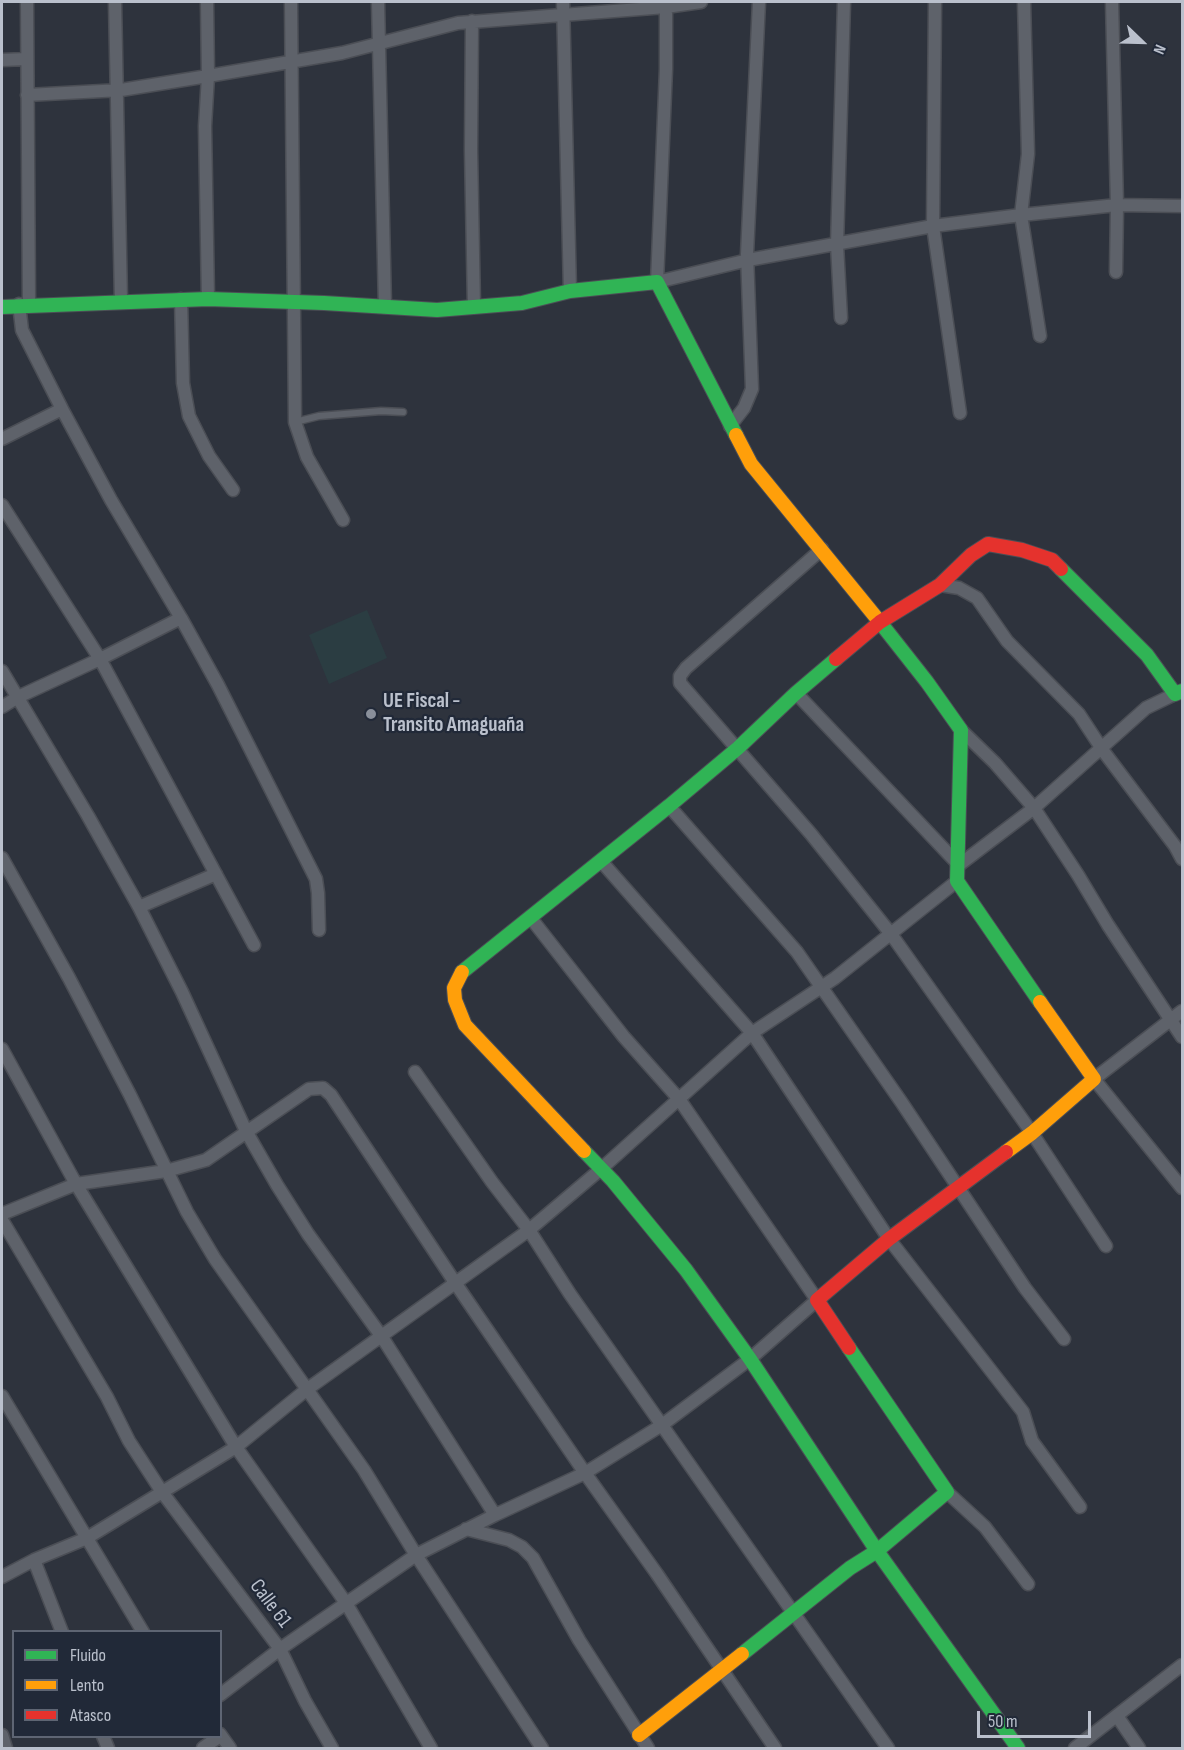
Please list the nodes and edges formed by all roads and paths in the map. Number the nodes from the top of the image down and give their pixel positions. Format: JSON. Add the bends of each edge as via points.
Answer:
{"nodes":[{"id":1,"x":27,"y":2,"type":"edge"},
{"id":2,"x":115,"y":2,"type":"edge"},
{"id":3,"x":207,"y":2,"type":"edge"},
{"id":4,"x":291,"y":2,"type":"edge"},
{"id":5,"x":378,"y":2,"type":"edge"},
{"id":6,"x":701,"y":2,"type":"edge"},
{"id":7,"x":759,"y":2,"type":"edge"},
{"id":8,"x":844,"y":2,"type":"edge"},
{"id":9,"x":935,"y":2,"type":"edge"},
{"id":10,"x":1024,"y":2,"type":"edge"},
{"id":11,"x":1112,"y":2,"type":"edge"},
{"id":12,"x":651,"y":4,"type":"edge"},
{"id":13,"x":666,"y":7,"type":"junction"},
{"id":14,"x":563,"y":8,"type":"edge"},
{"id":15,"x":472,"y":21,"type":"junction"},
{"id":16,"x":380,"y":44,"type":"junction"},
{"id":17,"x":27,"y":59,"type":"junction"},
{"id":18,"x":2,"y":60,"type":"edge"},
{"id":19,"x":292,"y":62,"type":"junction"},
{"id":20,"x":208,"y":76,"type":"junction"},
{"id":21,"x":116,"y":91,"type":"junction"},
{"id":22,"x":27,"y":95,"type":"junction"},
{"id":23,"x":1117,"y":205,"type":"junction"},
{"id":24,"x":1182,"y":206,"type":"edge"},
{"id":25,"x":1021,"y":215,"type":"junction"},
{"id":26,"x":933,"y":226,"type":"junction"},
{"id":27,"x":837,"y":245,"type":"junction"},
{"id":28,"x":748,"y":260,"type":"junction"},
{"id":29,"x":1116,"y":272,"type":"dead end"},
{"id":30,"x":657,"y":282,"type":"junction"},
{"id":31,"x":570,"y":291,"type":"junction"},
{"id":32,"x":181,"y":299,"type":"junction"},
{"id":33,"x":208,"y":299,"type":"junction"},
{"id":34,"x":121,"y":301,"type":"junction"},
{"id":35,"x":293,"y":302,"type":"junction"},
{"id":36,"x":24,"y":304,"type":"junction"},
{"id":37,"x":2,"y":307,"type":"edge"},
{"id":38,"x":385,"y":307,"type":"junction"},
{"id":39,"x":474,"y":307,"type":"junction"},
{"id":40,"x":841,"y":318,"type":"dead end"},
{"id":41,"x":1040,"y":336,"type":"dead end"},
{"id":42,"x":62,"y":409,"type":"junction"},
{"id":43,"x":403,"y":412,"type":"dead end"},
{"id":44,"x":960,"y":413,"type":"dead end"},
{"id":45,"x":296,"y":422,"type":"junction"},
{"id":46,"x":730,"y":426,"type":"junction"},
{"id":47,"x":2,"y":439,"type":"edge"},
{"id":48,"x":233,"y":490,"type":"dead end"},
{"id":49,"x":2,"y":505,"type":"edge"},
{"id":50,"x":343,"y":520,"type":"dead end"},
{"id":51,"x":822,"y":549,"type":"junction"},
{"id":52,"x":940,"y":585,"type":"junction"},
{"id":53,"x":181,"y":618,"type":"junction"},
{"id":54,"x":880,"y":622,"type":"junction"},
{"id":55,"x":100,"y":659,"type":"junction"},
{"id":56,"x":2,"y":670,"type":"edge"},
{"id":57,"x":1178,"y":692,"type":"edge"},
{"id":58,"x":796,"y":693,"type":"junction"},
{"id":59,"x":18,"y":698,"type":"junction"},
{"id":60,"x":2,"y":707,"type":"edge"},
{"id":61,"x":961,"y":730,"type":"junction"},
{"id":62,"x":1101,"y":747,"type":"junction"},
{"id":63,"x":738,"y":748,"type":"junction"},
{"id":64,"x":669,"y":806,"type":"junction"},
{"id":65,"x":1034,"y":808,"type":"junction"},
{"id":66,"x":2,"y":858,"type":"edge"},
{"id":67,"x":1182,"y":859,"type":"edge"},
{"id":68,"x":601,"y":861,"type":"junction"},
{"id":69,"x":958,"y":864,"type":"junction"},
{"id":70,"x":216,"y":874,"type":"junction"},
{"id":71,"x":957,"y":880,"type":"junction"},
{"id":72,"x":139,"y":907,"type":"junction"},
{"id":73,"x":530,"y":917,"type":"junction"},
{"id":74,"x":319,"y":930,"type":"dead end"},
{"id":75,"x":891,"y":934,"type":"junction"},
{"id":76,"x":254,"y":945,"type":"dead end"},
{"id":77,"x":821,"y":987,"type":"junction"},
{"id":78,"x":1182,"y":1011,"type":"edge"},
{"id":79,"x":1170,"y":1021,"type":"junction"},
{"id":80,"x":752,"y":1033,"type":"junction"},
{"id":81,"x":1182,"y":1037,"type":"edge"},
{"id":82,"x":2,"y":1048,"type":"edge"},
{"id":83,"x":415,"y":1072,"type":"dead end"},
{"id":84,"x":1094,"y":1079,"type":"junction"},
{"id":85,"x":679,"y":1099,"type":"junction"},
{"id":86,"x":246,"y":1131,"type":"junction"},
{"id":87,"x":1032,"y":1133,"type":"junction"},
{"id":88,"x":602,"y":1169,"type":"junction"},
{"id":89,"x":166,"y":1171,"type":"junction"},
{"id":90,"x":76,"y":1184,"type":"junction"},
{"id":91,"x":957,"y":1188,"type":"junction"},
{"id":92,"x":1182,"y":1188,"type":"edge"},
{"id":93,"x":2,"y":1214,"type":"edge"},
{"id":94,"x":2,"y":1220,"type":"edge"},
{"id":95,"x":529,"y":1230,"type":"junction"},
{"id":96,"x":889,"y":1239,"type":"junction"},
{"id":97,"x":1106,"y":1246,"type":"dead end"},
{"id":98,"x":456,"y":1284,"type":"junction"},
{"id":99,"x":817,"y":1300,"type":"junction"},
{"id":100,"x":382,"y":1337,"type":"junction"},
{"id":101,"x":1064,"y":1339,"type":"dead end"},
{"id":102,"x":750,"y":1359,"type":"junction"},
{"id":103,"x":306,"y":1390,"type":"junction"},
{"id":104,"x":2,"y":1396,"type":"edge"},
{"id":105,"x":662,"y":1425,"type":"junction"},
{"id":106,"x":236,"y":1447,"type":"junction"},
{"id":107,"x":585,"y":1473,"type":"junction"},
{"id":108,"x":162,"y":1492,"type":"junction"},
{"id":109,"x":947,"y":1492,"type":"junction"},
{"id":110,"x":1080,"y":1507,"type":"dead end"},
{"id":111,"x":495,"y":1515,"type":"junction"},
{"id":112,"x":466,"y":1530,"type":"junction"},
{"id":113,"x":87,"y":1538,"type":"junction"},
{"id":114,"x":877,"y":1551,"type":"junction"},
{"id":115,"x":416,"y":1555,"type":"junction"},
{"id":116,"x":34,"y":1560,"type":"junction"},
{"id":117,"x":2,"y":1577,"type":"edge"},
{"id":118,"x":1028,"y":1584,"type":"dead end"},
{"id":119,"x":346,"y":1603,"type":"junction"},
{"id":120,"x":794,"y":1613,"type":"junction"},
{"id":121,"x":61,"y":1630,"type":"edge"},
{"id":122,"x":142,"y":1630,"type":"edge"},
{"id":123,"x":280,"y":1649,"type":"junction"},
{"id":124,"x":1182,"y":1666,"type":"edge"},
{"id":125,"x":721,"y":1669,"type":"junction"},
{"id":126,"x":222,"y":1693,"type":"edge"},
{"id":127,"x":1117,"y":1716,"type":"junction"},
{"id":128,"x":2,"y":1735,"type":"edge"},
{"id":129,"x":639,"y":1735,"type":"junction"},
{"id":130,"x":218,"y":1738,"type":"edge"},
{"id":131,"x":6,"y":1749,"type":"edge"},
{"id":132,"x":202,"y":1749,"type":"edge"},
{"id":133,"x":333,"y":1749,"type":"edge"},
{"id":134,"x":431,"y":1749,"type":"edge"},
{"id":135,"x":542,"y":1749,"type":"edge"},
{"id":136,"x":648,"y":1749,"type":"edge"},
{"id":137,"x":775,"y":1749,"type":"edge"},
{"id":138,"x":888,"y":1749,"type":"edge"},
{"id":139,"x":1018,"y":1749,"type":"edge"},
{"id":140,"x":1075,"y":1749,"type":"edge"},
{"id":141,"x":1139,"y":1749,"type":"edge"}],
"edges":[{"from":1,"to":17,"type":"street"},
{"from":2,"to":21,"type":"street"},
{"from":3,"to":20,"type":"street"},
{"from":4,"to":19,"type":"street"},
{"from":5,"to":16,"type":"street"},
{"from":6,"to":13,"type":"street"},
{"from":7,"to":28,"type":"street"},
{"from":8,"to":27,"type":"street"},
{"from":9,"to":26,"type":"street"},
{"from":10,"to":25,"type":"street","via":[[1028,154]]},
{"from":11,"to":23,"type":"street"},
{"from":12,"to":13,"type":"street"},
{"from":12,"to":14,"type":"street"},
{"from":13,"to":30,"type":"street"},
{"from":14,"to":15,"type":"street"},
{"from":14,"to":31,"type":"street"},
{"from":15,"to":16,"type":"street"},
{"from":15,"to":39,"type":"street"},
{"from":16,"to":19,"type":"street"},
{"from":16,"to":38,"type":"street"},
{"from":17,"to":18,"type":"street"},
{"from":17,"to":22,"type":"street"},
{"from":19,"to":20,"type":"street"},
{"from":19,"to":35,"type":"street"},
{"from":20,"to":21,"type":"street"},
{"from":20,"to":33,"type":"street"},
{"from":21,"to":22,"type":"street"},
{"from":21,"to":34,"type":"street"},
{"from":22,"to":36,"type":"street"},
{"from":23,"to":24,"type":"street"},
{"from":23,"to":25,"type":"street"},
{"from":23,"to":29,"type":"street"},
{"from":25,"to":26,"type":"street"},
{"from":25,"to":41,"type":"street"},
{"from":26,"to":27,"type":"street"},
{"from":26,"to":44,"type":"street"},
{"from":27,"to":28,"type":"street"},
{"from":27,"to":40,"type":"street"},
{"from":28,"to":30,"type":"street"},
{"from":28,"to":46,"type":"street","via":[[752,389]]},
{"from":30,"to":31,"type":"street"},
{"from":30,"to":46,"type":"street"},
{"from":31,"to":39,"type":"street","via":[[522,303]]},
{"from":32,"to":33,"type":"street"},
{"from":32,"to":34,"type":"street"},
{"from":32,"to":48,"type":"street","via":[[183,383],[189,416],[209,456]]},
{"from":33,"to":35,"type":"street"},
{"from":34,"to":36,"type":"street"},
{"from":35,"to":38,"type":"street"},
{"from":35,"to":45,"type":"street"},
{"from":36,"to":37,"type":"street"},
{"from":36,"to":42,"type":"street","via":[[22,330]]},
{"from":38,"to":39,"type":"street"},
{"from":42,"to":47,"type":"street"},
{"from":42,"to":53,"type":"street"},
{"from":43,"to":45,"type":"lane","via":[[319,416]]},
{"from":45,"to":50,"type":"street","via":[[307,457]]},
{"from":46,"to":51,"type":"street","via":[[751,464]]},
{"from":49,"to":55,"type":"street"},
{"from":51,"to":54,"type":"street"},
{"from":51,"to":63,"type":"street","via":[[680,676],[680,683]]},
{"from":52,"to":54,"type":"street"},
{"from":52,"to":57,"type":"street","via":[[988,544],[1052,560],[1148,655]]},
{"from":52,"to":62,"type":"street","via":[[959,588],[976,598],[1007,641],[1079,714]]},
{"from":53,"to":55,"type":"street"},
{"from":53,"to":74,"type":"street","via":[[316,879]]},
{"from":54,"to":58,"type":"street"},
{"from":54,"to":61,"type":"street"},
{"from":55,"to":59,"type":"street"},
{"from":55,"to":70,"type":"street"},
{"from":56,"to":59,"type":"street"},
{"from":57,"to":62,"type":"street","via":[[1146,708]]},
{"from":58,"to":63,"type":"street"},
{"from":58,"to":69,"type":"street"},
{"from":59,"to":60,"type":"street"},
{"from":59,"to":72,"type":"street"},
{"from":61,"to":65,"type":"street"},
{"from":61,"to":69,"type":"street"},
{"from":62,"to":65,"type":"street"},
{"from":62,"to":67,"type":"street"},
{"from":63,"to":64,"type":"street"},
{"from":63,"to":75,"type":"street"},
{"from":64,"to":68,"type":"street"},
{"from":64,"to":77,"type":"street","via":[[797,952]]},
{"from":65,"to":69,"type":"street"},
{"from":65,"to":79,"type":"street"},
{"from":66,"to":89,"type":"street","via":[[69,978]]},
{"from":68,"to":73,"type":"street"},
{"from":68,"to":80,"type":"street"},
{"from":69,"to":71,"type":"street"},
{"from":70,"to":72,"type":"street"},
{"from":70,"to":76,"type":"street"},
{"from":71,"to":75,"type":"street"},
{"from":71,"to":84,"type":"street"},
{"from":72,"to":86,"type":"street"},
{"from":73,"to":85,"type":"street","via":[[624,1037]]},
{"from":73,"to":88,"type":"street","via":[[460,974],[454,988],[455,1000],[465,1024],[484,1047]]},
{"from":75,"to":77,"type":"street"},
{"from":75,"to":87,"type":"street"},
{"from":77,"to":80,"type":"street"},
{"from":77,"to":91,"type":"street"},
{"from":78,"to":79,"type":"street"},
{"from":79,"to":81,"type":"street"},
{"from":79,"to":84,"type":"street"},
{"from":80,"to":85,"type":"street"},
{"from":80,"to":96,"type":"street"},
{"from":82,"to":90,"type":"street"},
{"from":83,"to":95,"type":"street"},
{"from":84,"to":87,"type":"street"},
{"from":84,"to":92,"type":"street"},
{"from":85,"to":88,"type":"street"},
{"from":85,"to":99,"type":"street"},
{"from":86,"to":89,"type":"street","via":[[206,1160]]},
{"from":86,"to":98,"type":"street","via":[[309,1089],[323,1088]]},
{"from":86,"to":100,"type":"street","via":[[308,1234]]},
{"from":87,"to":91,"type":"street"},
{"from":87,"to":97,"type":"street"},
{"from":88,"to":95,"type":"street"},
{"from":88,"to":102,"type":"street","via":[[686,1270]]},
{"from":89,"to":90,"type":"street"},
{"from":89,"to":103,"type":"street","via":[[215,1259]]},
{"from":90,"to":93,"type":"street"},
{"from":90,"to":106,"type":"street"},
{"from":91,"to":96,"type":"street"},
{"from":91,"to":101,"type":"street"},
{"from":94,"to":108,"type":"street","name":"Calle 61"},
{"from":95,"to":98,"type":"street"},
{"from":95,"to":105,"type":"street"},
{"from":96,"to":99,"type":"street"},
{"from":96,"to":110,"type":"street","via":[[1018,1404],[1032,1441]]},
{"from":98,"to":100,"type":"street"},
{"from":98,"to":107,"type":"street"},
{"from":99,"to":102,"type":"street"},
{"from":99,"to":109,"type":"street"},
{"from":100,"to":103,"type":"street"},
{"from":100,"to":111,"type":"street"},
{"from":102,"to":105,"type":"street"},
{"from":102,"to":114,"type":"street"},
{"from":103,"to":106,"type":"street"},
{"from":103,"to":115,"type":"street","via":[[364,1470]]},
{"from":104,"to":113,"type":"street"},
{"from":105,"to":107,"type":"street"},
{"from":105,"to":120,"type":"street"},
{"from":106,"to":108,"type":"street"},
{"from":106,"to":119,"type":"street"},
{"from":107,"to":111,"type":"street"},
{"from":107,"to":125,"type":"street"},
{"from":108,"to":113,"type":"street"},
{"from":108,"to":123,"type":"street","name":"Calle 61"},
{"from":109,"to":114,"type":"street"},
{"from":109,"to":118,"type":"street","via":[[985,1527]]},
{"from":111,"to":112,"type":"street"},
{"from":112,"to":115,"type":"street"},
{"from":112,"to":129,"type":"street","via":[[509,1540],[533,1558]]},
{"from":113,"to":116,"type":"street"},
{"from":113,"to":122,"type":"street"},
{"from":114,"to":120,"type":"street"},
{"from":114,"to":139,"type":"street"},
{"from":115,"to":119,"type":"street"},
{"from":115,"to":135,"type":"street"},
{"from":116,"to":117,"type":"street"},
{"from":116,"to":121,"type":"street"},
{"from":119,"to":123,"type":"street"},
{"from":119,"to":134,"type":"street"},
{"from":120,"to":125,"type":"street"},
{"from":120,"to":138,"type":"street"},
{"from":123,"to":126,"type":"street"},
{"from":123,"to":133,"type":"street","name":"Calle 61"},
{"from":124,"to":127,"type":"street"},
{"from":125,"to":129,"type":"street"},
{"from":125,"to":137,"type":"street"},
{"from":127,"to":140,"type":"street"},
{"from":127,"to":141,"type":"street"},
{"from":128,"to":131,"type":"street"},
{"from":129,"to":136,"type":"street"},
{"from":130,"to":132,"type":"street"}]}
